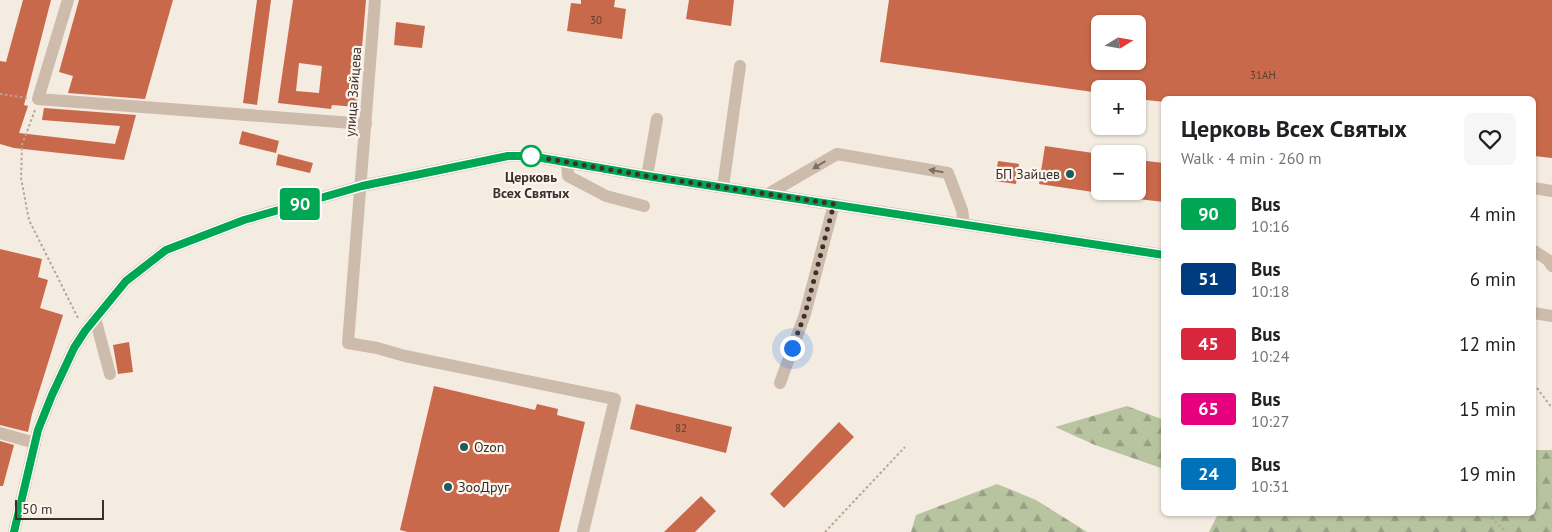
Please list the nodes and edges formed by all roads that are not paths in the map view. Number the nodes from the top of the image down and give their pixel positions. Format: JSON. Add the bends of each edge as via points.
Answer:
{"nodes":[{"id":1,"x":68,"y":0,"type":"edge"},
{"id":2,"x":375,"y":0,"type":"edge"},
{"id":3,"x":740,"y":66,"type":"dead end"},
{"id":4,"x":657,"y":119,"type":"dead end"},
{"id":5,"x":366,"y":124,"type":"junction"},
{"id":6,"x":567,"y":162,"type":"junction"},
{"id":7,"x":647,"y":176,"type":"junction"},
{"id":8,"x":362,"y":186,"type":"junction"},
{"id":9,"x":723,"y":187,"type":"junction"},
{"id":10,"x":1536,"y":188,"type":"edge"},
{"id":11,"x":1552,"y":191,"type":"edge"},
{"id":12,"x":768,"y":194,"type":"junction"},
{"id":13,"x":834,"y":204,"type":"junction"},
{"id":14,"x":644,"y":206,"type":"dead end"},
{"id":15,"x":964,"y":224,"type":"junction"},
{"id":16,"x":1536,"y":252,"type":"edge"},
{"id":17,"x":1161,"y":255,"type":"edge"},
{"id":18,"x":1552,"y":266,"type":"edge"},
{"id":19,"x":1536,"y":313,"type":"edge"},
{"id":20,"x":1552,"y":316,"type":"edge"},
{"id":21,"x":94,"y":318,"type":"junction"},
{"id":22,"x":110,"y":374,"type":"dead end"},
{"id":23,"x":780,"y":383,"type":"dead end"},
{"id":24,"x":0,"y":433,"type":"edge"},
{"id":25,"x":35,"y":443,"type":"junction"},
{"id":26,"x":14,"y":532,"type":"edge"},
{"id":27,"x":583,"y":532,"type":"edge"}],
"edges":[{"from":1,"to":5,"type":"street","via":[[38,99]]},
{"from":2,"to":5,"type":"street","name":"улица Зайцева"},
{"from":3,"to":9,"type":"street"},
{"from":4,"to":7,"type":"street"},
{"from":5,"to":8,"type":"street","name":"улица Зайцева"},
{"from":6,"to":7,"type":"street"},
{"from":6,"to":8,"type":"street","via":[[508,156]]},
{"from":6,"to":14,"type":"street","via":[[568,176],[606,196]]},
{"from":7,"to":9,"type":"street"},
{"from":8,"to":21,"type":"street","via":[[244,220],[166,250],[126,281]]},
{"from":8,"to":27,"type":"street","name":"улица Зайцева","via":[[348,344],[615,399]]},
{"from":9,"to":12,"type":"street"},
{"from":10,"to":11,"type":"street"},
{"from":12,"to":13,"type":"street"},
{"from":15,"to":12,"type":"street","one_way":true,"via":[[948,173],[837,154]]},
{"from":13,"to":15,"type":"street"},
{"from":13,"to":23,"type":"street","via":[[805,314]]},
{"from":15,"to":17,"type":"street"},
{"from":16,"to":18,"type":"street"},
{"from":19,"to":20,"type":"street"},
{"from":21,"to":22,"type":"street"},
{"from":21,"to":25,"type":"street","via":[[74,348],[52,395]]},
{"from":24,"to":25,"type":"street"},
{"from":25,"to":26,"type":"street"}]}
